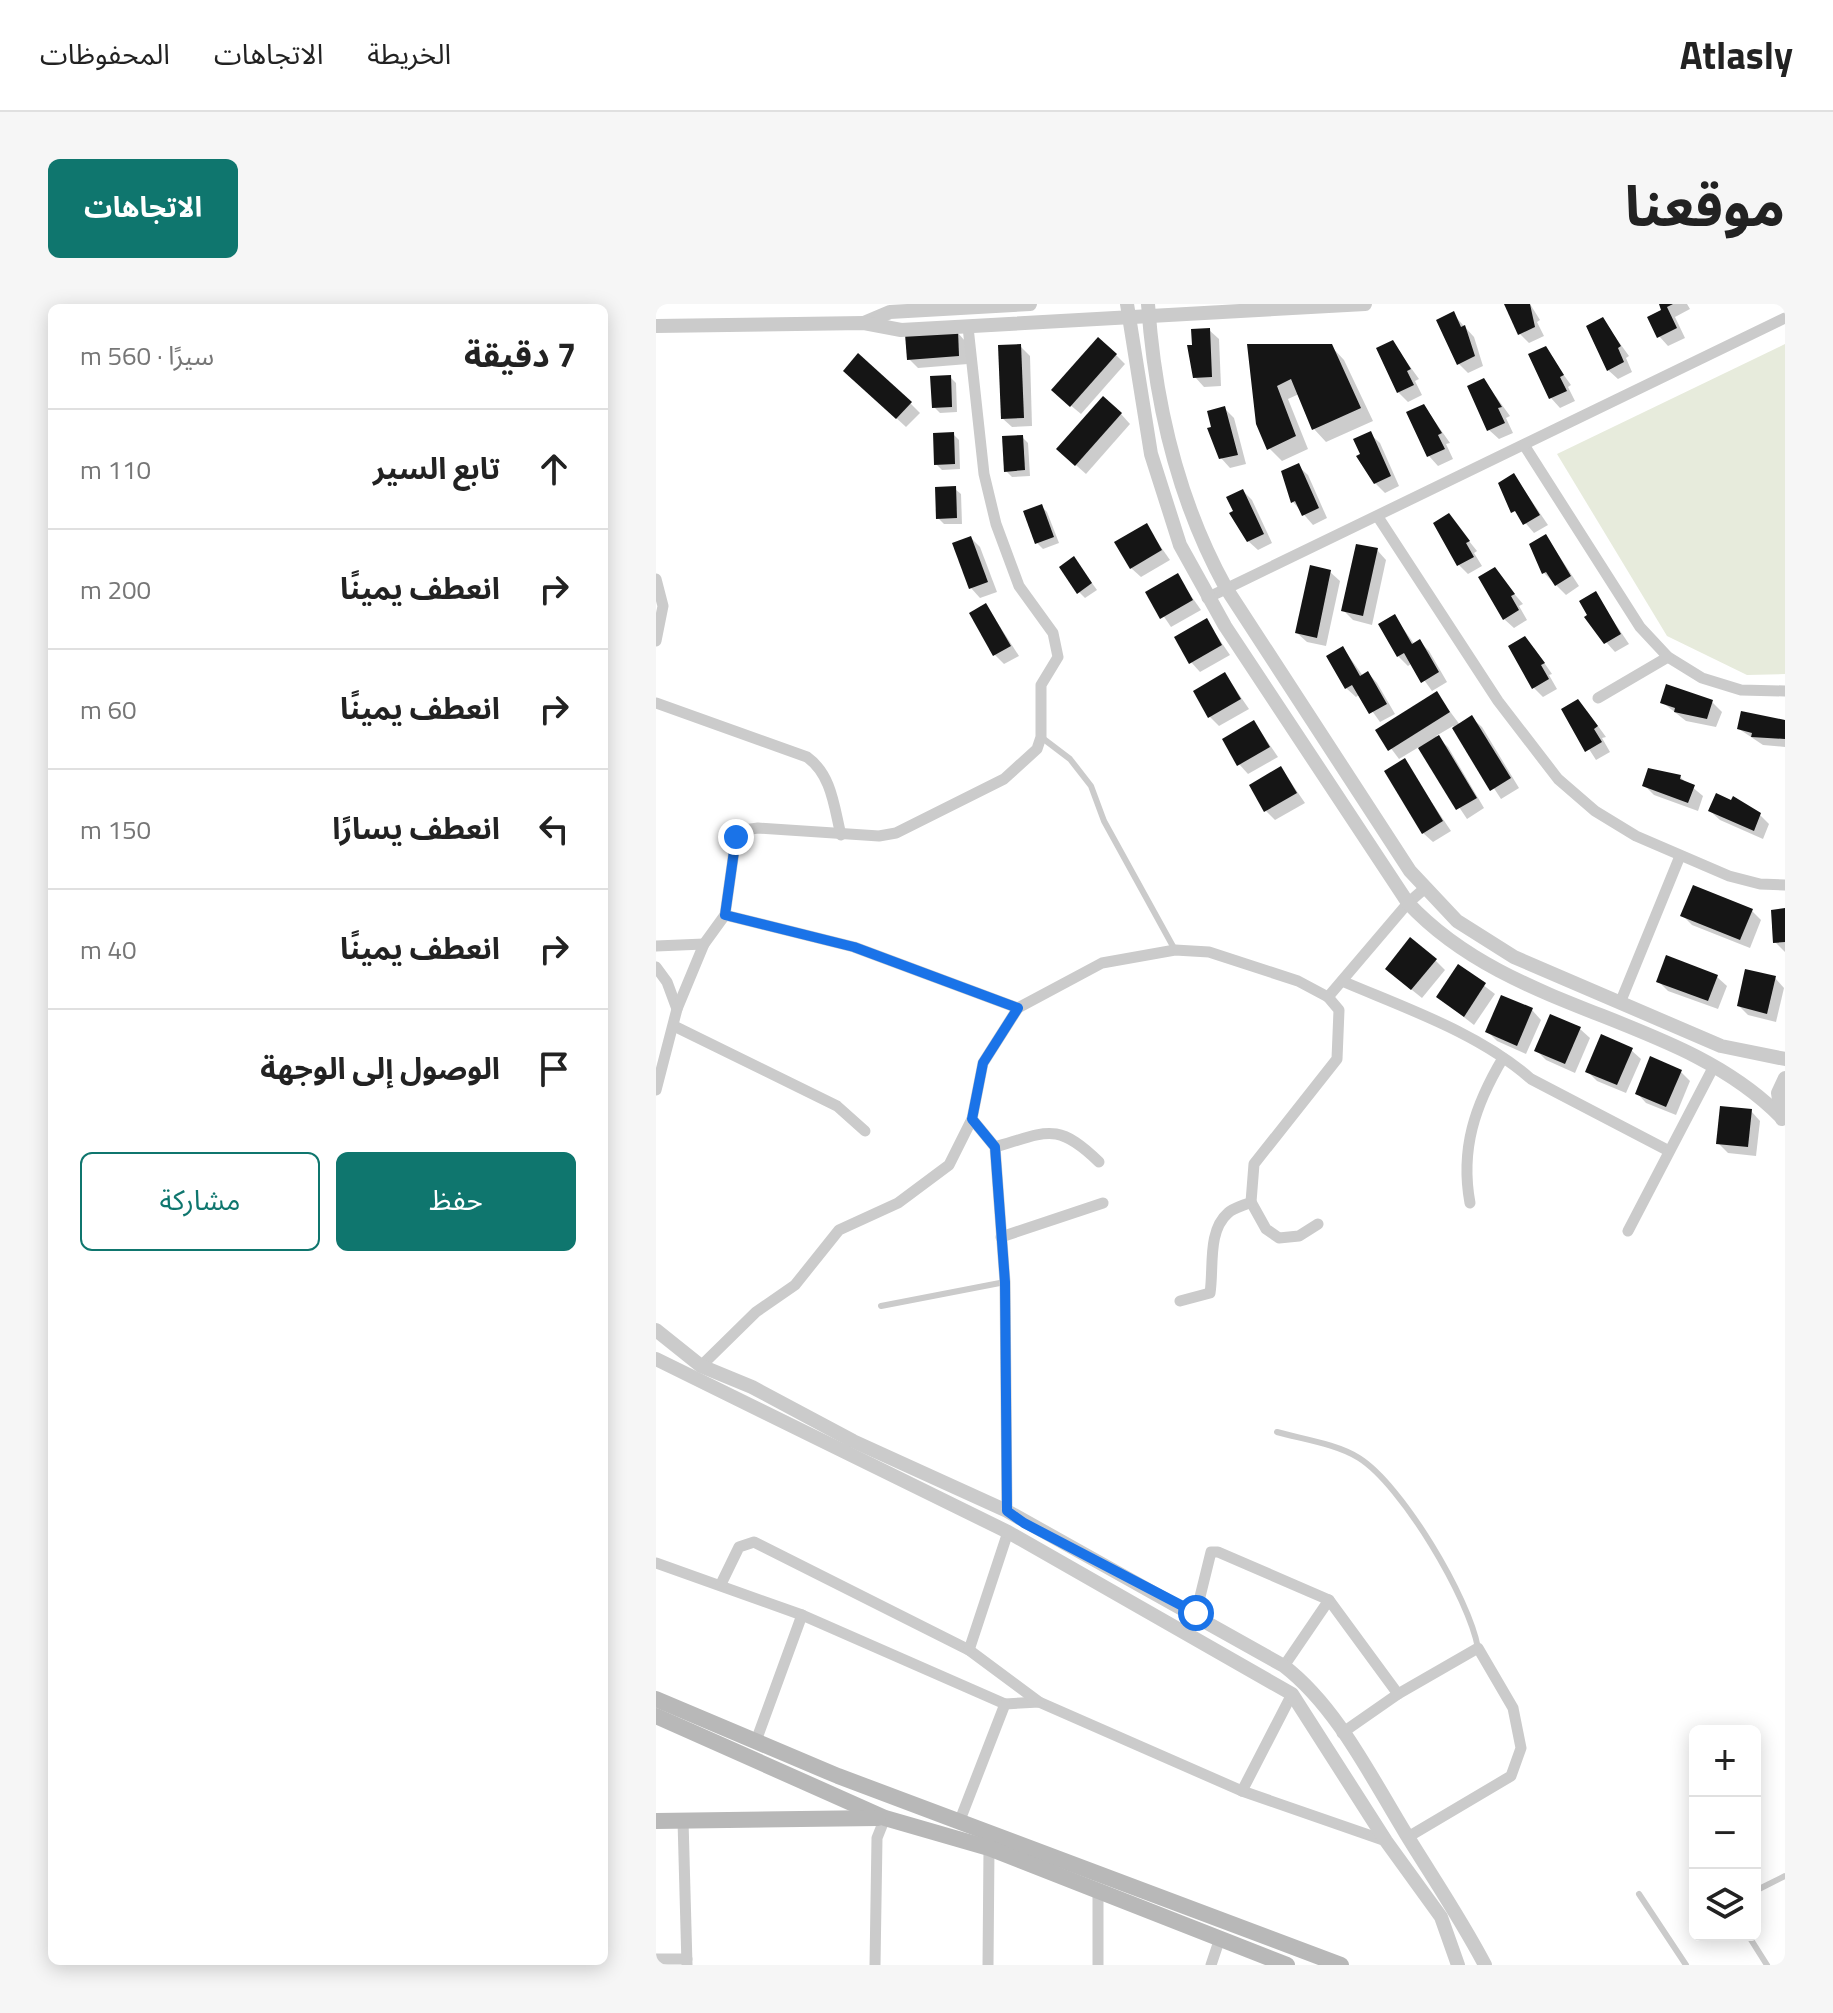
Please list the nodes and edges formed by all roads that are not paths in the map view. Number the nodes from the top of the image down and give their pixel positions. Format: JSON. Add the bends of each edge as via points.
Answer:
{"nodes":[{"id":1,"x":1030,"y":304,"type":"edge"},
{"id":2,"x":1365,"y":304,"type":"edge"},
{"id":3,"x":915,"y":307,"type":"edge"},
{"id":4,"x":1128,"y":311,"type":"edge"},
{"id":5,"x":1149,"y":311,"type":"edge"},
{"id":6,"x":1785,"y":318,"type":"edge"},
{"id":7,"x":864,"y":323,"type":"junction"},
{"id":8,"x":656,"y":326,"type":"edge"},
{"id":9,"x":968,"y":327,"type":"junction"},
{"id":10,"x":1524,"y":445,"type":"junction"},
{"id":11,"x":1378,"y":517,"type":"junction"},
{"id":12,"x":656,"y":579,"type":"edge"},
{"id":13,"x":1226,"y":588,"type":"junction"},
{"id":14,"x":1207,"y":598,"type":"junction"},
{"id":15,"x":656,"y":641,"type":"edge"},
{"id":16,"x":1668,"y":657,"type":"junction"},
{"id":17,"x":1785,"y":691,"type":"edge"},
{"id":18,"x":1598,"y":698,"type":"dead end"},
{"id":19,"x":656,"y":703,"type":"edge"},
{"id":20,"x":1041,"y":737,"type":"junction"},
{"id":21,"x":841,"y":835,"type":"junction"},
{"id":22,"x":1680,"y":856,"type":"junction"},
{"id":23,"x":1785,"y":885,"type":"edge"},
{"id":24,"x":1424,"y":889,"type":"junction"},
{"id":25,"x":1408,"y":903,"type":"junction"},
{"id":26,"x":725,"y":915,"type":"junction"},
{"id":27,"x":704,"y":944,"type":"junction"},
{"id":28,"x":656,"y":946,"type":"edge"},
{"id":29,"x":1175,"y":950,"type":"junction"},
{"id":30,"x":656,"y":967,"type":"edge"},
{"id":31,"x":1342,"y":981,"type":"junction"},
{"id":32,"x":1328,"y":997,"type":"junction"},
{"id":33,"x":1620,"y":1003,"type":"junction"},
{"id":34,"x":1018,"y":1008,"type":"junction"},
{"id":35,"x":677,"y":1009,"type":"junction"},
{"id":36,"x":1600,"y":1017,"type":"junction"},
{"id":37,"x":674,"y":1026,"type":"junction"},
{"id":38,"x":1623,"y":1027,"type":"junction"},
{"id":39,"x":1503,"y":1058,"type":"junction"},
{"id":40,"x":1785,"y":1059,"type":"edge"},
{"id":41,"x":1714,"y":1066,"type":"junction"},
{"id":42,"x":1785,"y":1078,"type":"edge"},
{"id":43,"x":656,"y":1090,"type":"edge"},
{"id":44,"x":972,"y":1119,"type":"junction"},
{"id":45,"x":1783,"y":1121,"type":"edge"},
{"id":46,"x":865,"y":1131,"type":"dead end"},
{"id":47,"x":995,"y":1147,"type":"junction"},
{"id":48,"x":1669,"y":1151,"type":"junction"},
{"id":49,"x":1099,"y":1162,"type":"dead end"},
{"id":50,"x":1251,"y":1202,"type":"junction"},
{"id":51,"x":1103,"y":1203,"type":"dead end"},
{"id":52,"x":1470,"y":1203,"type":"dead end"},
{"id":53,"x":1318,"y":1224,"type":"dead end"},
{"id":54,"x":1628,"y":1231,"type":"dead end"},
{"id":55,"x":1001,"y":1237,"type":"junction"},
{"id":56,"x":1005,"y":1282,"type":"junction"},
{"id":57,"x":1180,"y":1301,"type":"dead end"},
{"id":58,"x":881,"y":1306,"type":"dead end"},
{"id":59,"x":656,"y":1330,"type":"edge"},
{"id":60,"x":656,"y":1359,"type":"edge"},
{"id":61,"x":701,"y":1366,"type":"junction"},
{"id":62,"x":1277,"y":1432,"type":"dead end"},
{"id":63,"x":1007,"y":1511,"type":"junction"},
{"id":64,"x":1008,"y":1532,"type":"junction"},
{"id":65,"x":656,"y":1563,"type":"edge"},
{"id":66,"x":721,"y":1584,"type":"junction"},
{"id":67,"x":1329,"y":1600,"type":"junction"},
{"id":68,"x":1196,"y":1613,"type":"junction"},
{"id":69,"x":802,"y":1615,"type":"junction"},
{"id":70,"x":1478,"y":1648,"type":"junction"},
{"id":71,"x":969,"y":1650,"type":"junction"},
{"id":72,"x":1284,"y":1666,"type":"junction"},
{"id":73,"x":1292,"y":1694,"type":"junction"},
{"id":74,"x":1398,"y":1694,"type":"junction"},
{"id":75,"x":656,"y":1699,"type":"edge"},
{"id":76,"x":1039,"y":1702,"type":"junction"},
{"id":77,"x":1005,"y":1704,"type":"junction"},
{"id":78,"x":656,"y":1716,"type":"edge"},
{"id":79,"x":1342,"y":1733,"type":"junction"},
{"id":80,"x":756,"y":1741,"type":"junction"},
{"id":81,"x":1242,"y":1791,"type":"junction"},
{"id":82,"x":1393,"y":1812,"type":"junction"},
{"id":83,"x":885,"y":1818,"type":"junction"},
{"id":84,"x":683,"y":1820,"type":"junction"},
{"id":85,"x":960,"y":1820,"type":"junction"},
{"id":86,"x":656,"y":1821,"type":"edge"},
{"id":87,"x":1375,"y":1824,"type":"junction"},
{"id":88,"x":1408,"y":1837,"type":"junction"},
{"id":89,"x":1386,"y":1841,"type":"junction"},
{"id":90,"x":989,"y":1848,"type":"junction"},
{"id":91,"x":1785,"y":1876,"type":"edge"},
{"id":92,"x":1761,"y":1888,"type":"edge"},
{"id":93,"x":1098,"y":1893,"type":"junction"},
{"id":94,"x":1639,"y":1894,"type":"dead end"},
{"id":95,"x":1220,"y":1938,"type":"junction"},
{"id":96,"x":1751,"y":1941,"type":"edge"},
{"id":97,"x":656,"y":1959,"type":"edge"},
{"id":98,"x":687,"y":1962,"type":"edge"},
{"id":99,"x":1764,"y":1964,"type":"edge"},
{"id":100,"x":875,"y":1965,"type":"edge"},
{"id":101,"x":988,"y":1965,"type":"edge"},
{"id":102,"x":1098,"y":1965,"type":"edge"},
{"id":103,"x":1211,"y":1965,"type":"edge"},
{"id":104,"x":1287,"y":1965,"type":"edge"},
{"id":105,"x":1341,"y":1965,"type":"edge"},
{"id":106,"x":1458,"y":1965,"type":"edge"},
{"id":107,"x":1485,"y":1965,"type":"edge"},
{"id":108,"x":1686,"y":1965,"type":"edge"}],
"edges":[{"from":1,"to":3,"type":"street"},
{"from":2,"to":5,"type":"street"},
{"from":3,"to":7,"type":"street"},
{"from":4,"to":5,"type":"street"},
{"from":4,"to":9,"type":"street"},
{"from":4,"to":14,"type":"street","via":[[1158,485]]},
{"from":5,"to":13,"type":"street","via":[[1179,479]]},
{"from":6,"to":10,"type":"street"},
{"from":7,"to":8,"type":"street"},
{"from":7,"to":9,"type":"street","via":[[891,330]]},
{"from":9,"to":20,"type":"street","via":[[984,474],[996,524],[1019,586],[1057,644],[1058,657],[1041,685]]},
{"from":10,"to":11,"type":"street"},
{"from":10,"to":16,"type":"street","via":[[1640,627]]},
{"from":11,"to":13,"type":"street"},
{"from":11,"to":22,"type":"street","via":[[1526,742],[1558,779],[1595,811]]},
{"from":12,"to":15,"type":"street","via":[[663,606]]},
{"from":13,"to":14,"type":"street"},
{"from":13,"to":24,"type":"street"},
{"from":14,"to":25,"type":"street"},
{"from":16,"to":17,"type":"street","via":[[1702,678],[1741,690]]},
{"from":16,"to":18,"type":"street"},
{"from":19,"to":21,"type":"street","via":[[807,757],[819,766],[829,786]]},
{"from":20,"to":21,"type":"street","via":[[1037,749],[1004,779],[917,826],[879,836]]},
{"from":20,"to":29,"type":"lane","via":[[1070,759],[1091,786],[1104,821]]},
{"from":21,"to":26,"type":"street","via":[[744,830],[736,837]]},
{"from":22,"to":23,"type":"street","via":[[1729,876]]},
{"from":22,"to":33,"type":"street"},
{"from":24,"to":25,"type":"street"},
{"from":24,"to":33,"type":"street","via":[[1494,947]]},
{"from":25,"to":31,"type":"street"},
{"from":25,"to":36,"type":"street","via":[[1443,937],[1484,965]]},
{"from":26,"to":27,"type":"street"},
{"from":26,"to":34,"type":"street","via":[[854,947]]},
{"from":27,"to":28,"type":"street"},
{"from":27,"to":35,"type":"street"},
{"from":29,"to":32,"type":"street","via":[[1209,952],[1263,968]]},
{"from":29,"to":34,"type":"street","via":[[1102,963]]},
{"from":30,"to":35,"type":"street"},
{"from":31,"to":32,"type":"street"},
{"from":31,"to":39,"type":"street","via":[[1437,1022]]},
{"from":32,"to":50,"type":"street","via":[[1339,1010],[1337,1059],[1254,1164]]},
{"from":33,"to":36,"type":"street","via":[[1608,1006]]},
{"from":33,"to":38,"type":"street","via":[[1627,1014]]},
{"from":33,"to":40,"type":"street","via":[[1721,1046]]},
{"from":34,"to":44,"type":"street","via":[[983,1063]]},
{"from":35,"to":37,"type":"street"},
{"from":36,"to":38,"type":"street"},
{"from":37,"to":43,"type":"street"},
{"from":37,"to":46,"type":"street","via":[[837,1106]]},
{"from":38,"to":41,"type":"street"},
{"from":39,"to":48,"type":"street","via":[[1531,1079]]},
{"from":39,"to":52,"type":"street","via":[[1474,1115],[1465,1174]]},
{"from":41,"to":45,"type":"street","via":[[1750,1089]]},
{"from":41,"to":48,"type":"street"},
{"from":42,"to":45,"type":"street","via":[[1778,1093]]},
{"from":44,"to":47,"type":"street"},
{"from":44,"to":61,"type":"street","via":[[949,1165],[898,1203],[839,1230],[795,1285],[756,1312]]},
{"from":47,"to":49,"type":"street","via":[[1049,1132],[1075,1139]]},
{"from":47,"to":55,"type":"street"},
{"from":48,"to":54,"type":"street"},
{"from":50,"to":53,"type":"street","via":[[1266,1229],[1279,1238],[1299,1236]]},
{"from":50,"to":57,"type":"street","via":[[1227,1213],[1220,1226],[1213,1245],[1210,1293]]},
{"from":51,"to":55,"type":"street"},
{"from":55,"to":56,"type":"street"},
{"from":56,"to":58,"type":"lane"},
{"from":56,"to":63,"type":"street"},
{"from":59,"to":61,"type":"street"},
{"from":60,"to":64,"type":"street"},
{"from":61,"to":63,"type":"street"},
{"from":62,"to":70,"type":"lane","via":[[1358,1457],[1400,1494],[1473,1621]]},
{"from":63,"to":68,"type":"street"},
{"from":64,"to":71,"type":"street"},
{"from":64,"to":73,"type":"street"},
{"from":65,"to":66,"type":"street"},
{"from":66,"to":69,"type":"street"},
{"from":66,"to":71,"type":"street","via":[[739,1547],[754,1542]]},
{"from":67,"to":68,"type":"street","via":[[1211,1552]]},
{"from":67,"to":72,"type":"street"},
{"from":67,"to":74,"type":"street"},
{"from":68,"to":72,"type":"street"},
{"from":69,"to":77,"type":"street"},
{"from":69,"to":80,"type":"street"},
{"from":70,"to":74,"type":"street"},
{"from":70,"to":88,"type":"street","via":[[1513,1708],[1521,1748],[1511,1776]]},
{"from":71,"to":76,"type":"street"},
{"from":72,"to":79,"type":"street","via":[[1314,1694]]},
{"from":73,"to":81,"type":"street"},
{"from":73,"to":87,"type":"street"},
{"from":74,"to":79,"type":"street"},
{"from":75,"to":80,"type":"main road"},
{"from":76,"to":77,"type":"street"},
{"from":76,"to":81,"type":"street"},
{"from":77,"to":85,"type":"street"},
{"from":78,"to":83,"type":"main road"},
{"from":79,"to":82,"type":"street"},
{"from":80,"to":85,"type":"main road"},
{"from":81,"to":89,"type":"street"},
{"from":82,"to":87,"type":"street"},
{"from":82,"to":88,"type":"street"},
{"from":83,"to":84,"type":"main road"},
{"from":83,"to":90,"type":"main road"},
{"from":83,"to":100,"type":"street","via":[[877,1838]]},
{"from":84,"to":86,"type":"main road"},
{"from":84,"to":98,"type":"street"},
{"from":85,"to":105,"type":"main road"},
{"from":87,"to":89,"type":"street"},
{"from":88,"to":107,"type":"street"},
{"from":89,"to":106,"type":"street","via":[[1441,1917]]},
{"from":90,"to":93,"type":"main road"},
{"from":90,"to":101,"type":"street"},
{"from":91,"to":92,"type":"lane"},
{"from":93,"to":95,"type":"main road"},
{"from":93,"to":102,"type":"street"},
{"from":94,"to":108,"type":"lane"},
{"from":95,"to":103,"type":"street"},
{"from":95,"to":104,"type":"main road"},
{"from":96,"to":99,"type":"lane"},
{"from":97,"to":98,"type":"street"}]}
